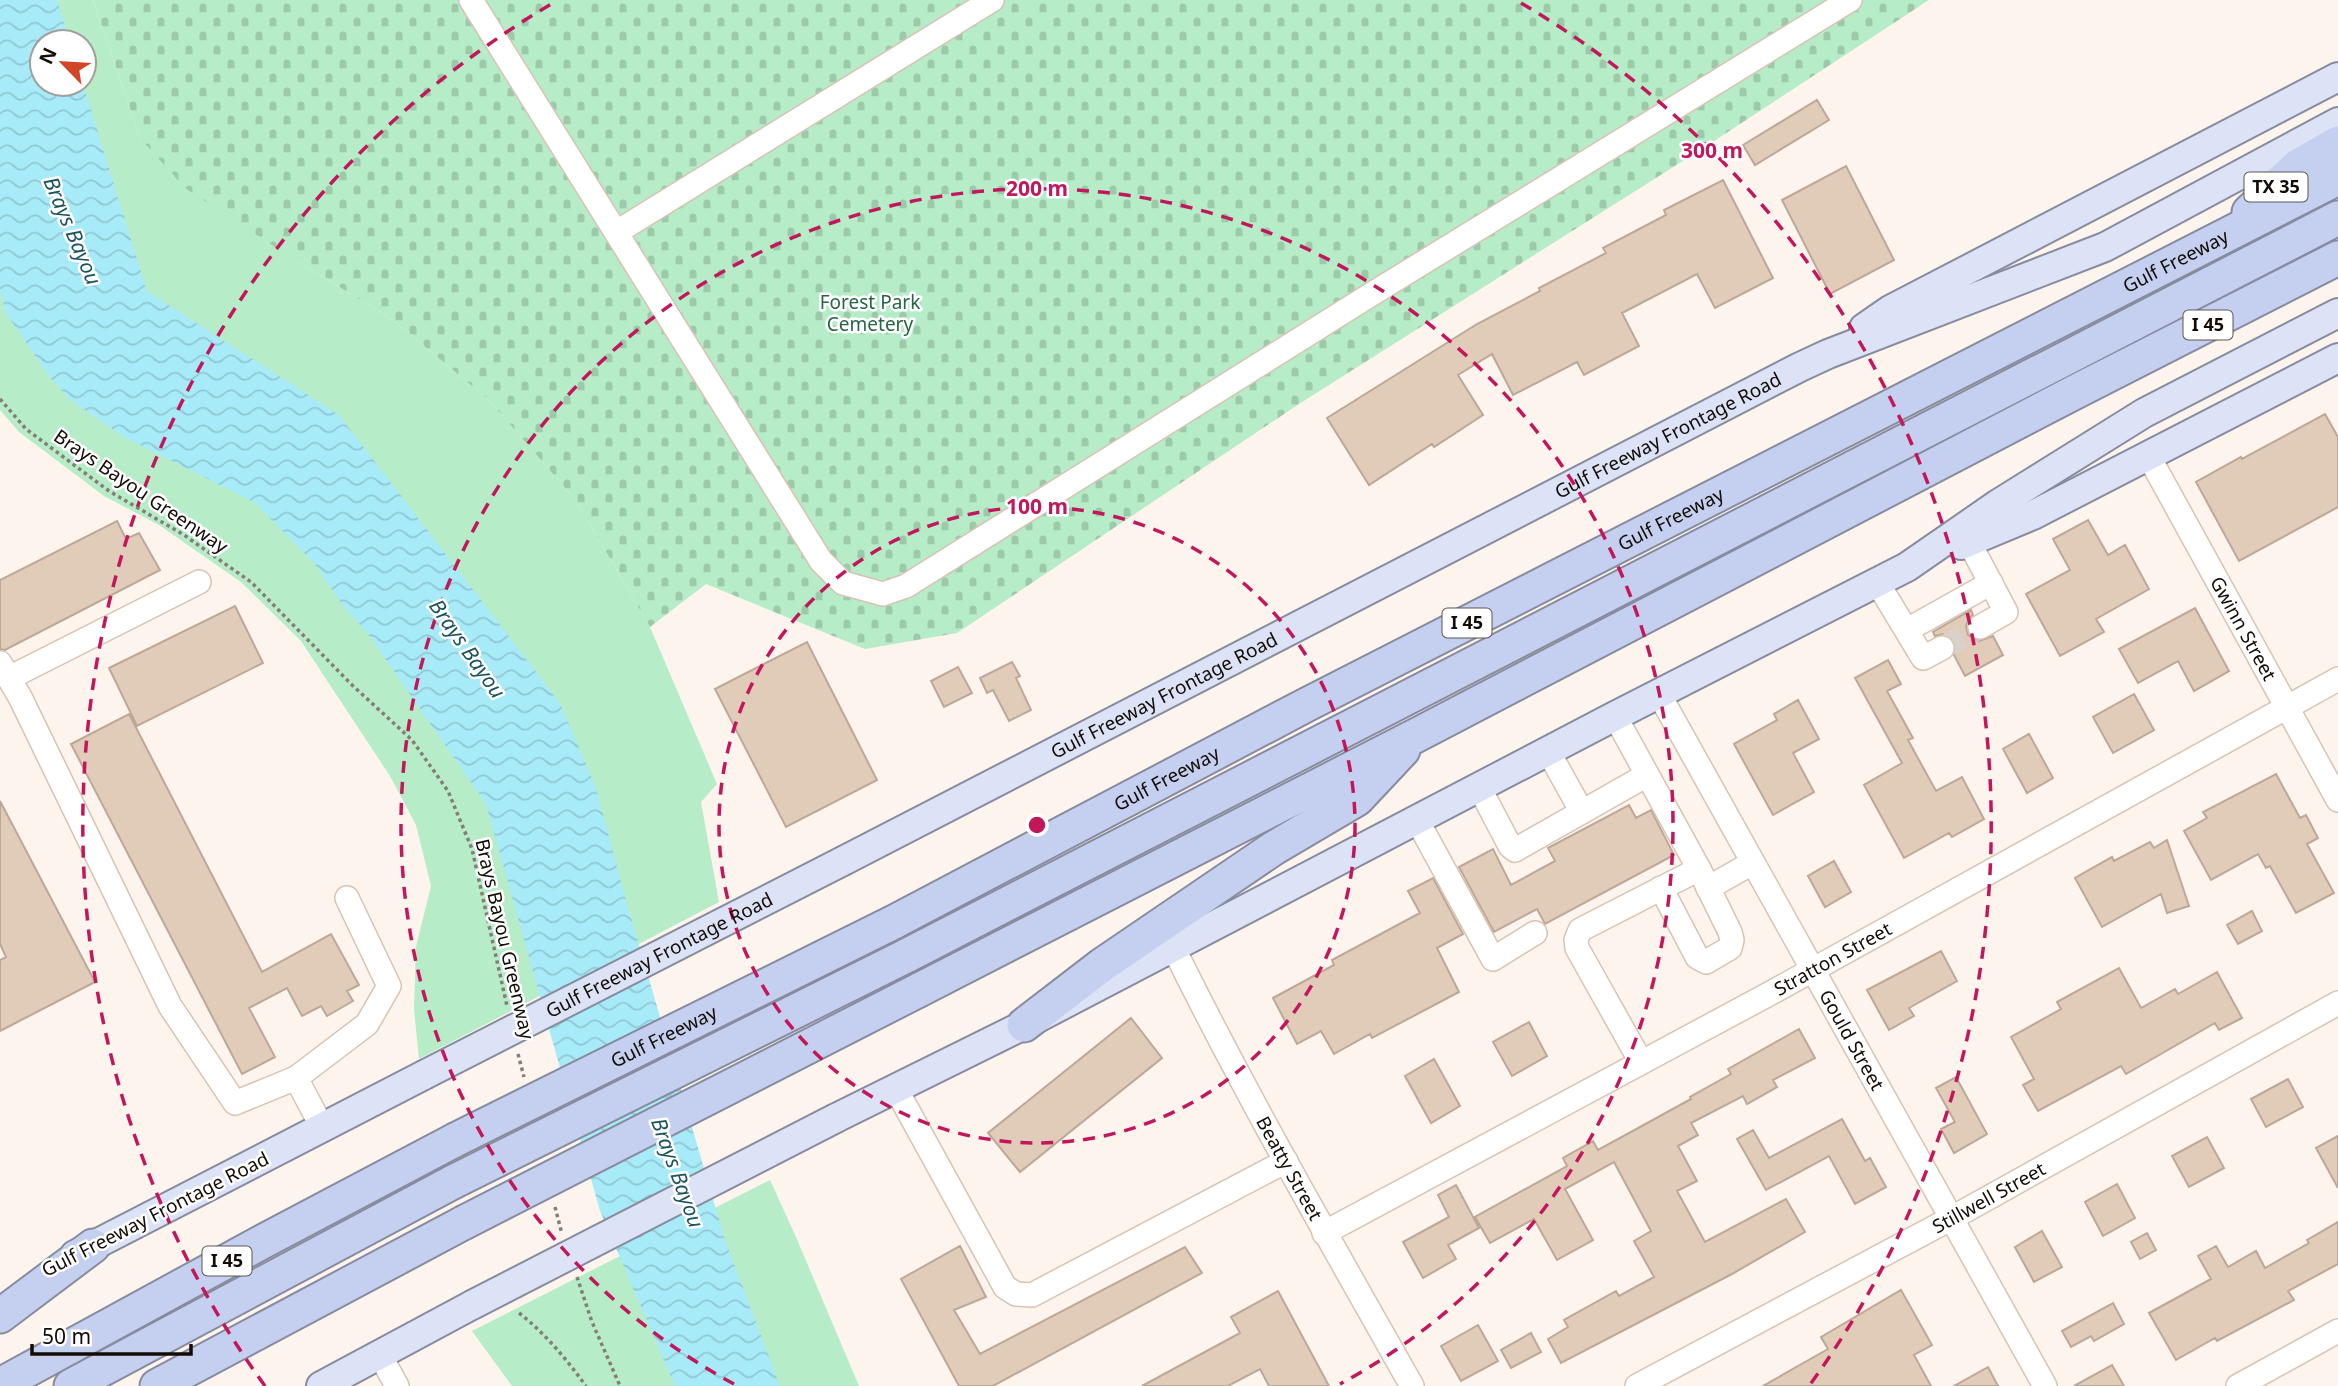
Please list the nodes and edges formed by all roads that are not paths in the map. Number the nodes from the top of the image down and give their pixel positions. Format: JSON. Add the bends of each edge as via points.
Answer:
{"nodes":[{"id":1,"x":471,"y":0,"type":"edge"},
{"id":2,"x":992,"y":0,"type":"edge"},
{"id":3,"x":1850,"y":0,"type":"edge"},
{"id":4,"x":2338,"y":77,"type":"edge"},
{"id":5,"x":2338,"y":122,"type":"edge"},
{"id":6,"x":2338,"y":143,"type":"edge"},
{"id":7,"x":2338,"y":178,"type":"edge"},
{"id":8,"x":2338,"y":218,"type":"edge"},
{"id":9,"x":617,"y":232,"type":"junction"},
{"id":10,"x":2220,"y":240,"type":"junction"},
{"id":11,"x":2338,"y":258,"type":"edge"},
{"id":12,"x":2338,"y":313,"type":"edge"},
{"id":13,"x":1828,"y":354,"type":"junction"},
{"id":14,"x":2338,"y":358,"type":"edge"},
{"id":15,"x":2148,"y":455,"type":"junction"},
{"id":16,"x":1969,"y":542,"type":"junction"},
{"id":17,"x":1907,"y":567,"type":"junction"},
{"id":18,"x":198,"y":582,"type":"dead end"},
{"id":19,"x":1877,"y":582,"type":"junction"},
{"id":20,"x":1991,"y":583,"type":"junction"},
{"id":21,"x":1980,"y":627,"type":"tunnel mouth"},
{"id":22,"x":1907,"y":630,"type":"junction"},
{"id":23,"x":1942,"y":648,"type":"tunnel mouth"},
{"id":24,"x":4,"y":670,"type":"edge"},
{"id":25,"x":2338,"y":679,"type":"edge"},
{"id":26,"x":1659,"y":694,"type":"junction"},
{"id":27,"x":2287,"y":707,"type":"junction"},
{"id":28,"x":1615,"y":716,"type":"junction"},
{"id":29,"x":1417,"y":735,"type":"junction"},
{"id":30,"x":1548,"y":751,"type":"junction"},
{"id":31,"x":1647,"y":775,"type":"junction"},
{"id":32,"x":1479,"y":787,"type":"junction"},
{"id":33,"x":2338,"y":800,"type":"edge"},
{"id":34,"x":1582,"y":813,"type":"junction"},
{"id":35,"x":1417,"y":820,"type":"junction"},
{"id":36,"x":1752,"y":863,"type":"junction"},
{"id":37,"x":1704,"y":879,"type":"junction"},
{"id":38,"x":1661,"y":888,"type":"junction"},
{"id":39,"x":347,"y":898,"type":"dead end"},
{"id":40,"x":1535,"y":933,"type":"dead end"},
{"id":41,"x":1174,"y":947,"type":"junction"},
{"id":42,"x":1813,"y":969,"type":"junction"},
{"id":43,"x":2338,"y":1003,"type":"edge"},
{"id":44,"x":1024,"y":1025,"type":"junction"},
{"id":45,"x":1641,"y":1062,"type":"junction"},
{"id":46,"x":296,"y":1078,"type":"junction"},
{"id":47,"x":896,"y":1089,"type":"junction"},
{"id":48,"x":322,"y":1127,"type":"junction"},
{"id":49,"x":1286,"y":1161,"type":"junction"},
{"id":50,"x":1952,"y":1218,"type":"junction"},
{"id":51,"x":1324,"y":1233,"type":"junction"},
{"id":52,"x":93,"y":1246,"type":"junction"},
{"id":53,"x":0,"y":1294,"type":"edge"},
{"id":54,"x":0,"y":1316,"type":"edge"},
{"id":55,"x":2338,"y":1331,"type":"edge"},
{"id":56,"x":380,"y":1355,"type":"junction"},
{"id":57,"x":328,"y":1384,"type":"edge"},
{"id":58,"x":0,"y":1385,"type":"edge"},
{"id":59,"x":71,"y":1386,"type":"edge"},
{"id":60,"x":157,"y":1386,"type":"edge"},
{"id":61,"x":397,"y":1386,"type":"edge"},
{"id":62,"x":1412,"y":1386,"type":"edge"},
{"id":63,"x":1637,"y":1386,"type":"edge"},
{"id":64,"x":2045,"y":1386,"type":"edge"},
{"id":65,"x":2238,"y":1386,"type":"edge"}],
"edges":[{"from":1,"to":9,"type":"street"},
{"from":2,"to":9,"type":"street"},
{"from":3,"to":9,"type":"street","via":[[906,586],[883,594],[843,583],[821,561]]},
{"from":4,"to":13,"type":"main road","via":[[1890,310]]},
{"from":5,"to":13,"type":"main road","name":"Gulf Freeway Frontage Road","via":[[2105,247]]},
{"from":6,"to":10,"type":"highway","number":"TX 35","via":[[2298,166]]},
{"from":7,"to":10,"type":"highway","name":"Gulf Freeway","number":"I 45"},
{"from":8,"to":59,"type":"highway","name":"Gulf Freeway","bridge":true,"via":[[906,956],[453,1182]]},
{"from":10,"to":58,"type":"highway","name":"Gulf Freeway","number":"I 45","bridge":true,"via":[[1308,704],[894,922],[455,1140]]},
{"from":11,"to":29,"type":"highway","number":"I 45"},
{"from":12,"to":17,"type":"main road","via":[[2144,413]]},
{"from":13,"to":48,"type":"main road","name":"Gulf Freeway Frontage Road","bridge":true},
{"from":14,"to":15,"type":"main road"},
{"from":15,"to":16,"type":"main road"},
{"from":15,"to":27,"type":"street","name":"Gwinn Street"},
{"from":16,"to":17,"type":"main road"},
{"from":16,"to":20,"type":"street"},
{"from":17,"to":19,"type":"main road"},
{"from":18,"to":24,"type":"street"},
{"from":19,"to":22,"type":"street"},
{"from":19,"to":26,"type":"main road"},
{"from":20,"to":21,"type":"street","via":[[2006,612]]},
{"from":20,"to":22,"type":"street"},
{"from":22,"to":23,"type":"street","via":[[1923,659]]},
{"from":24,"to":46,"type":"street","via":[[170,1006],[235,1103]]},
{"from":25,"to":27,"type":"street","name":"Stratton Street"},
{"from":26,"to":28,"type":"main road"},
{"from":26,"to":36,"type":"street","name":"Gould Street"},
{"from":27,"to":33,"type":"street","name":"Gwinn Street"},
{"from":27,"to":42,"type":"street","name":"Stratton Street"},
{"from":28,"to":30,"type":"main road"},
{"from":28,"to":31,"type":"street"},
{"from":29,"to":44,"type":"highway","via":[[1357,799],[1274,848],[1102,965]]},
{"from":29,"to":60,"type":"highway","number":"I 45","bridge":true,"via":[[463,1223]]},
{"from":30,"to":32,"type":"main road"},
{"from":30,"to":34,"type":"street"},
{"from":31,"to":34,"type":"street"},
{"from":31,"to":37,"type":"street"},
{"from":32,"to":34,"type":"street","via":[[1516,850]]},
{"from":32,"to":35,"type":"main road"},
{"from":35,"to":40,"type":"street","via":[[1493,959]]},
{"from":35,"to":41,"type":"main road"},
{"from":36,"to":37,"type":"street"},
{"from":36,"to":42,"type":"street","name":"Gould Street"},
{"from":37,"to":38,"type":"street"},
{"from":37,"to":38,"type":"street","via":[[1732,940],[1730,947],[1706,962],[1696,957]]},
{"from":38,"to":45,"type":"street","via":[[1580,930],[1576,940]]},
{"from":39,"to":46,"type":"street","via":[[389,986],[367,1024]]},
{"from":41,"to":44,"type":"main road"},
{"from":41,"to":49,"type":"street","name":"Beatty Street"},
{"from":42,"to":45,"type":"street","name":"Stratton Street"},
{"from":42,"to":50,"type":"street","name":"Gould Street"},
{"from":43,"to":50,"type":"street","name":"Stillwell Street"},
{"from":44,"to":47,"type":"main road"},
{"from":45,"to":51,"type":"street","name":"Stratton Street"},
{"from":46,"to":48,"type":"street"},
{"from":47,"to":49,"type":"street","via":[[1005,1287],[1016,1294],[1032,1295]]},
{"from":47,"to":56,"type":"main road","bridge":true},
{"from":48,"to":52,"type":"main road","name":"Gulf Freeway Frontage Road"},
{"from":49,"to":51,"type":"street","name":"Beatty Street"},
{"from":50,"to":63,"type":"street","name":"Stillwell Street"},
{"from":50,"to":64,"type":"street","name":"Gould Street"},
{"from":51,"to":62,"type":"street","name":"Beatty Street"},
{"from":52,"to":53,"type":"main road","name":"Gulf Freeway Frontage Road"},
{"from":52,"to":54,"type":"highway"},
{"from":55,"to":65,"type":"street"},
{"from":56,"to":57,"type":"main road"},
{"from":56,"to":61,"type":"street"}]}
